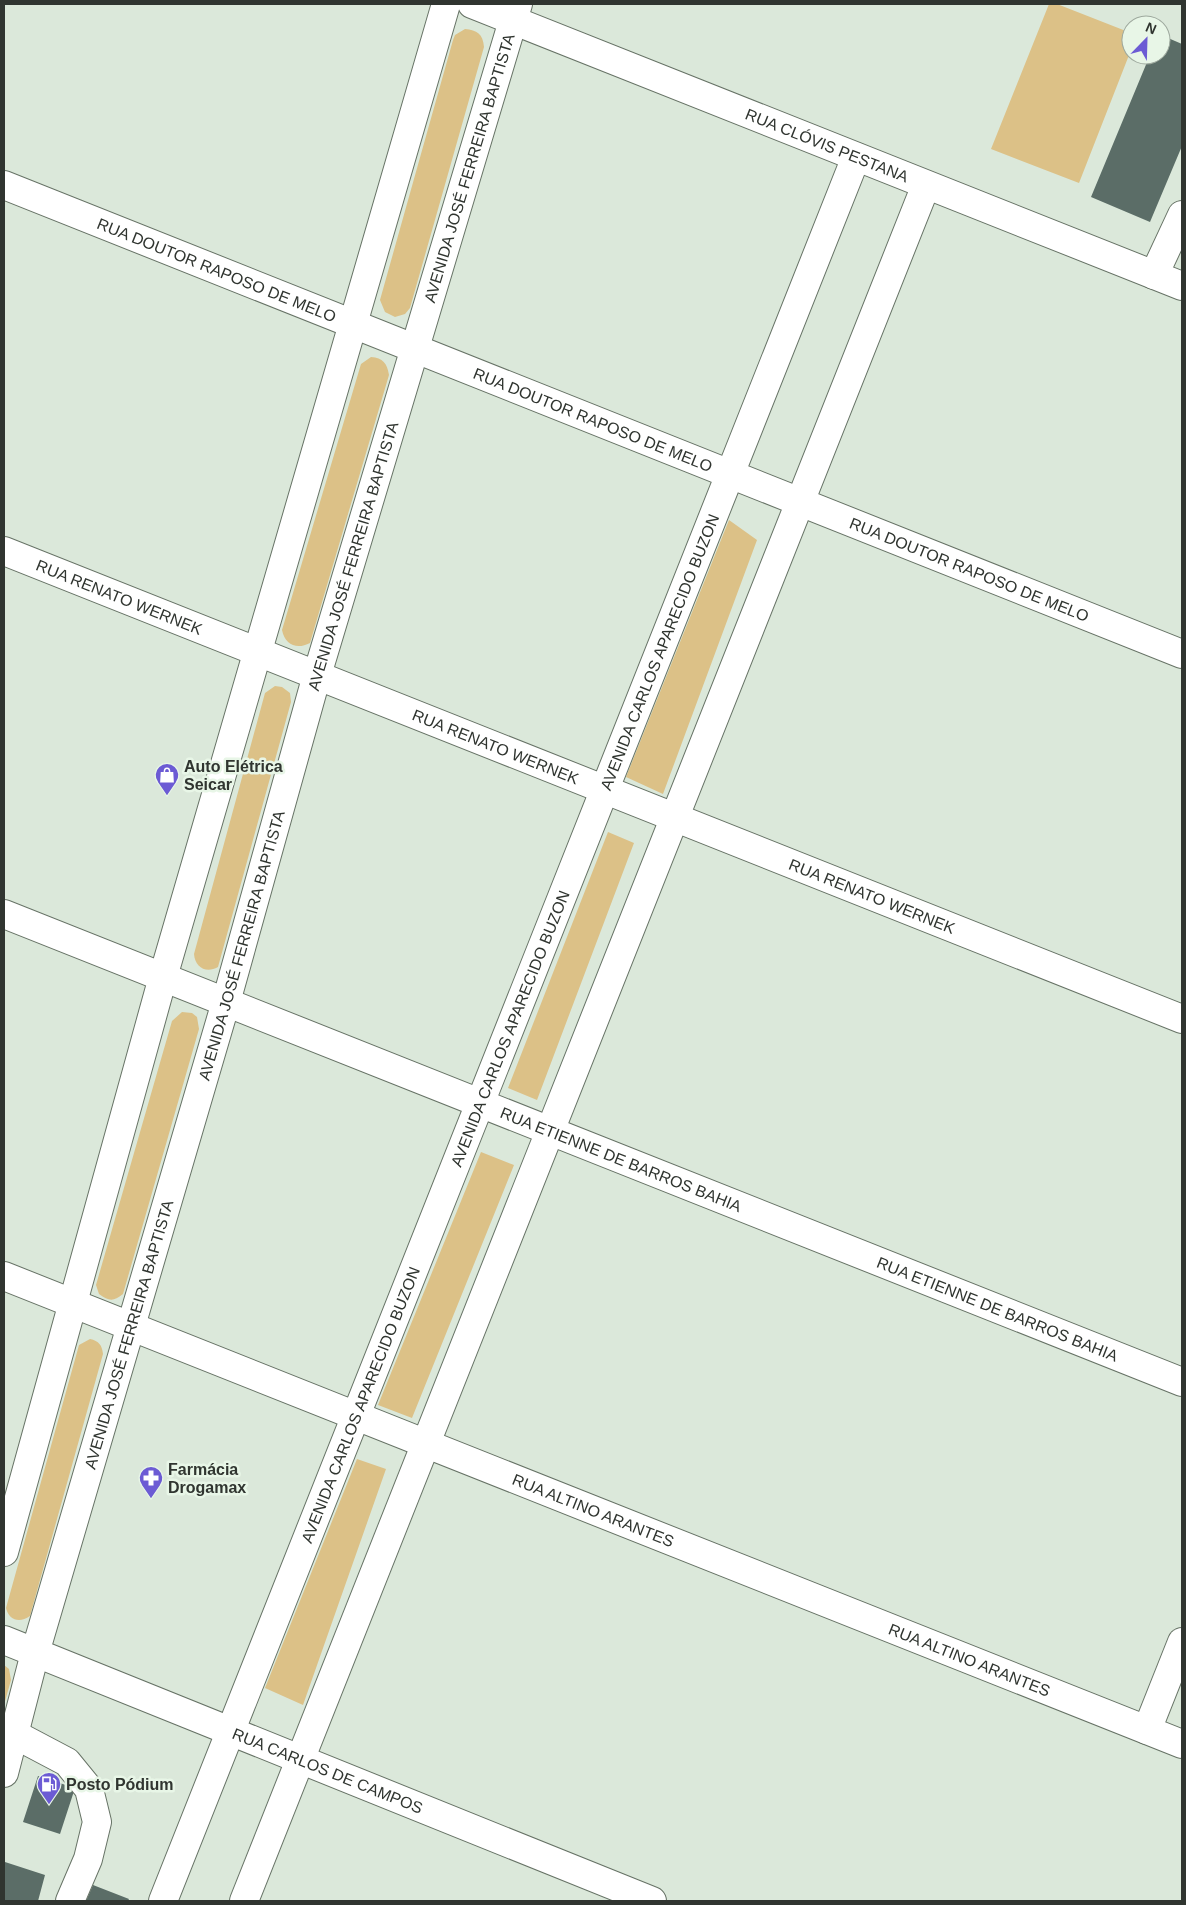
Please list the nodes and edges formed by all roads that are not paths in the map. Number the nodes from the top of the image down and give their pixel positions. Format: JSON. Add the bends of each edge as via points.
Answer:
{"nodes":[{"id":1,"x":446,"y":4,"type":"edge"},
{"id":2,"x":472,"y":4,"type":"edge"},
{"id":3,"x":515,"y":12,"type":"edge"},
{"id":4,"x":856,"y":156,"type":"junction"},
{"id":5,"x":926,"y":184,"type":"junction"},
{"id":6,"x":4,"y":185,"type":"edge"},
{"id":7,"x":1182,"y":215,"type":"edge"},
{"id":8,"x":1154,"y":275,"type":"junction"},
{"id":9,"x":1182,"y":286,"type":"edge"},
{"id":10,"x":353,"y":324,"type":"junction"},
{"id":11,"x":415,"y":349,"type":"junction"},
{"id":12,"x":730,"y":474,"type":"junction"},
{"id":13,"x":800,"y":502,"type":"junction"},
{"id":14,"x":4,"y":551,"type":"edge"},
{"id":15,"x":259,"y":652,"type":"junction"},
{"id":16,"x":1182,"y":654,"type":"edge"},
{"id":17,"x":317,"y":675,"type":"junction"},
{"id":18,"x":605,"y":790,"type":"junction"},
{"id":19,"x":674,"y":818,"type":"junction"},
{"id":20,"x":4,"y":914,"type":"edge"},
{"id":21,"x":163,"y":977,"type":"junction"},
{"id":22,"x":226,"y":1002,"type":"junction"},
{"id":23,"x":1182,"y":1020,"type":"edge"},
{"id":24,"x":480,"y":1103,"type":"junction"},
{"id":25,"x":550,"y":1131,"type":"junction"},
{"id":26,"x":4,"y":1276,"type":"edge"},
{"id":27,"x":73,"y":1303,"type":"junction"},
{"id":28,"x":131,"y":1326,"type":"junction"},
{"id":29,"x":1182,"y":1382,"type":"edge"},
{"id":30,"x":356,"y":1416,"type":"junction"},
{"id":31,"x":426,"y":1444,"type":"junction"},
{"id":32,"x":4,"y":1552,"type":"edge"},
{"id":33,"x":4,"y":1640,"type":"edge"},
{"id":34,"x":1182,"y":1642,"type":"edge"},
{"id":35,"x":35,"y":1653,"type":"junction"},
{"id":36,"x":1147,"y":1730,"type":"junction"},
{"id":37,"x":230,"y":1731,"type":"junction"},
{"id":38,"x":14,"y":1734,"type":"junction"},
{"id":39,"x":1182,"y":1744,"type":"edge"},
{"id":40,"x":301,"y":1759,"type":"junction"},
{"id":41,"x":4,"y":1773,"type":"edge"},
{"id":42,"x":70,"y":1901,"type":"edge"},
{"id":43,"x":163,"y":1901,"type":"edge"},
{"id":44,"x":244,"y":1901,"type":"edge"},
{"id":45,"x":652,"y":1901,"type":"edge"}],
"edges":[{"from":1,"to":10,"type":"street"},
{"from":2,"to":3,"type":"street","name":"RUA CLÓVIS PESTANA"},
{"from":3,"to":4,"type":"street","name":"RUA CLÓVIS PESTANA"},
{"from":3,"to":11,"type":"street","name":"AVENIDA JOSÉ FERREIRA BAPTISTA"},
{"from":4,"to":5,"type":"street","name":"RUA CLÓVIS PESTANA"},
{"from":4,"to":12,"type":"street","name":"AVENIDA CARLOS APARECIDO BUZON"},
{"from":5,"to":8,"type":"street","name":"RUA CLÓVIS PESTANA"},
{"from":5,"to":13,"type":"street"},
{"from":6,"to":10,"type":"street","name":"RUA DOUTOR RAPOSO DE MELO"},
{"from":7,"to":8,"type":"street"},
{"from":8,"to":9,"type":"street","name":"RUA CLÓVIS PESTANA"},
{"from":10,"to":11,"type":"street","name":"RUA DOUTOR RAPOSO DE MELO"},
{"from":10,"to":15,"type":"street"},
{"from":11,"to":12,"type":"street","name":"RUA DOUTOR RAPOSO DE MELO"},
{"from":11,"to":17,"type":"street","name":"AVENIDA JOSÉ FERREIRA BAPTISTA"},
{"from":12,"to":13,"type":"street","name":"RUA DOUTOR RAPOSO DE MELO"},
{"from":12,"to":18,"type":"street","name":"AVENIDA CARLOS APARECIDO BUZON"},
{"from":13,"to":16,"type":"street","name":"RUA DOUTOR RAPOSO DE MELO"},
{"from":13,"to":19,"type":"street"},
{"from":14,"to":15,"type":"street","name":"RUA RENATO WERNEK"},
{"from":15,"to":17,"type":"street","name":"RUA RENATO WERNEK"},
{"from":15,"to":21,"type":"street"},
{"from":17,"to":18,"type":"street","name":"RUA RENATO WERNEK"},
{"from":17,"to":22,"type":"street","name":"AVENIDA JOSÉ FERREIRA BAPTISTA"},
{"from":18,"to":19,"type":"street","name":"RUA RENATO WERNEK"},
{"from":18,"to":24,"type":"street","name":"AVENIDA CARLOS APARECIDO BUZON"},
{"from":19,"to":23,"type":"street","name":"RUA RENATO WERNEK"},
{"from":19,"to":25,"type":"street"},
{"from":20,"to":21,"type":"street","name":"RUA ETIENNE DE BARROS BAHIA"},
{"from":21,"to":22,"type":"street","name":"RUA ETIENNE DE BARROS BAHIA"},
{"from":21,"to":27,"type":"street"},
{"from":22,"to":24,"type":"street","name":"RUA ETIENNE DE BARROS BAHIA"},
{"from":22,"to":28,"type":"street","name":"AVENIDA JOSÉ FERREIRA BAPTISTA"},
{"from":24,"to":25,"type":"street","name":"RUA ETIENNE DE BARROS BAHIA"},
{"from":24,"to":30,"type":"street","name":"AVENIDA CARLOS APARECIDO BUZON"},
{"from":25,"to":29,"type":"street","name":"RUA ETIENNE DE BARROS BAHIA"},
{"from":25,"to":31,"type":"street"},
{"from":26,"to":27,"type":"street","name":"RUA ALTINO ARANTES"},
{"from":27,"to":28,"type":"street","name":"RUA ALTINO ARANTES"},
{"from":27,"to":32,"type":"street"},
{"from":28,"to":30,"type":"street","name":"RUA ALTINO ARANTES"},
{"from":28,"to":35,"type":"street","name":"AVENIDA JOSÉ FERREIRA BAPTISTA"},
{"from":30,"to":31,"type":"street","name":"RUA ALTINO ARANTES"},
{"from":30,"to":37,"type":"street","name":"AVENIDA CARLOS APARECIDO BUZON"},
{"from":31,"to":36,"type":"street","name":"RUA ALTINO ARANTES"},
{"from":31,"to":40,"type":"street"},
{"from":33,"to":35,"type":"street","name":"RUA CARLOS DE CAMPOS"},
{"from":34,"to":36,"type":"street"},
{"from":35,"to":37,"type":"street","name":"RUA CARLOS DE CAMPOS"},
{"from":35,"to":38,"type":"street","name":"AVENIDA JOSÉ FERREIRA BAPTISTA"},
{"from":36,"to":39,"type":"street","name":"RUA ALTINO ARANTES"},
{"from":37,"to":40,"type":"street","name":"RUA CARLOS DE CAMPOS"},
{"from":37,"to":43,"type":"street","name":"AVENIDA CARLOS APARECIDO BUZON"},
{"from":38,"to":41,"type":"street","name":"AVENIDA JOSÉ FERREIRA BAPTISTA"},
{"from":38,"to":42,"type":"street","via":[[67,1762],[89,1789],[97,1822],[88,1859]]},
{"from":40,"to":44,"type":"street"},
{"from":40,"to":45,"type":"street","name":"RUA CARLOS DE CAMPOS"}]}
